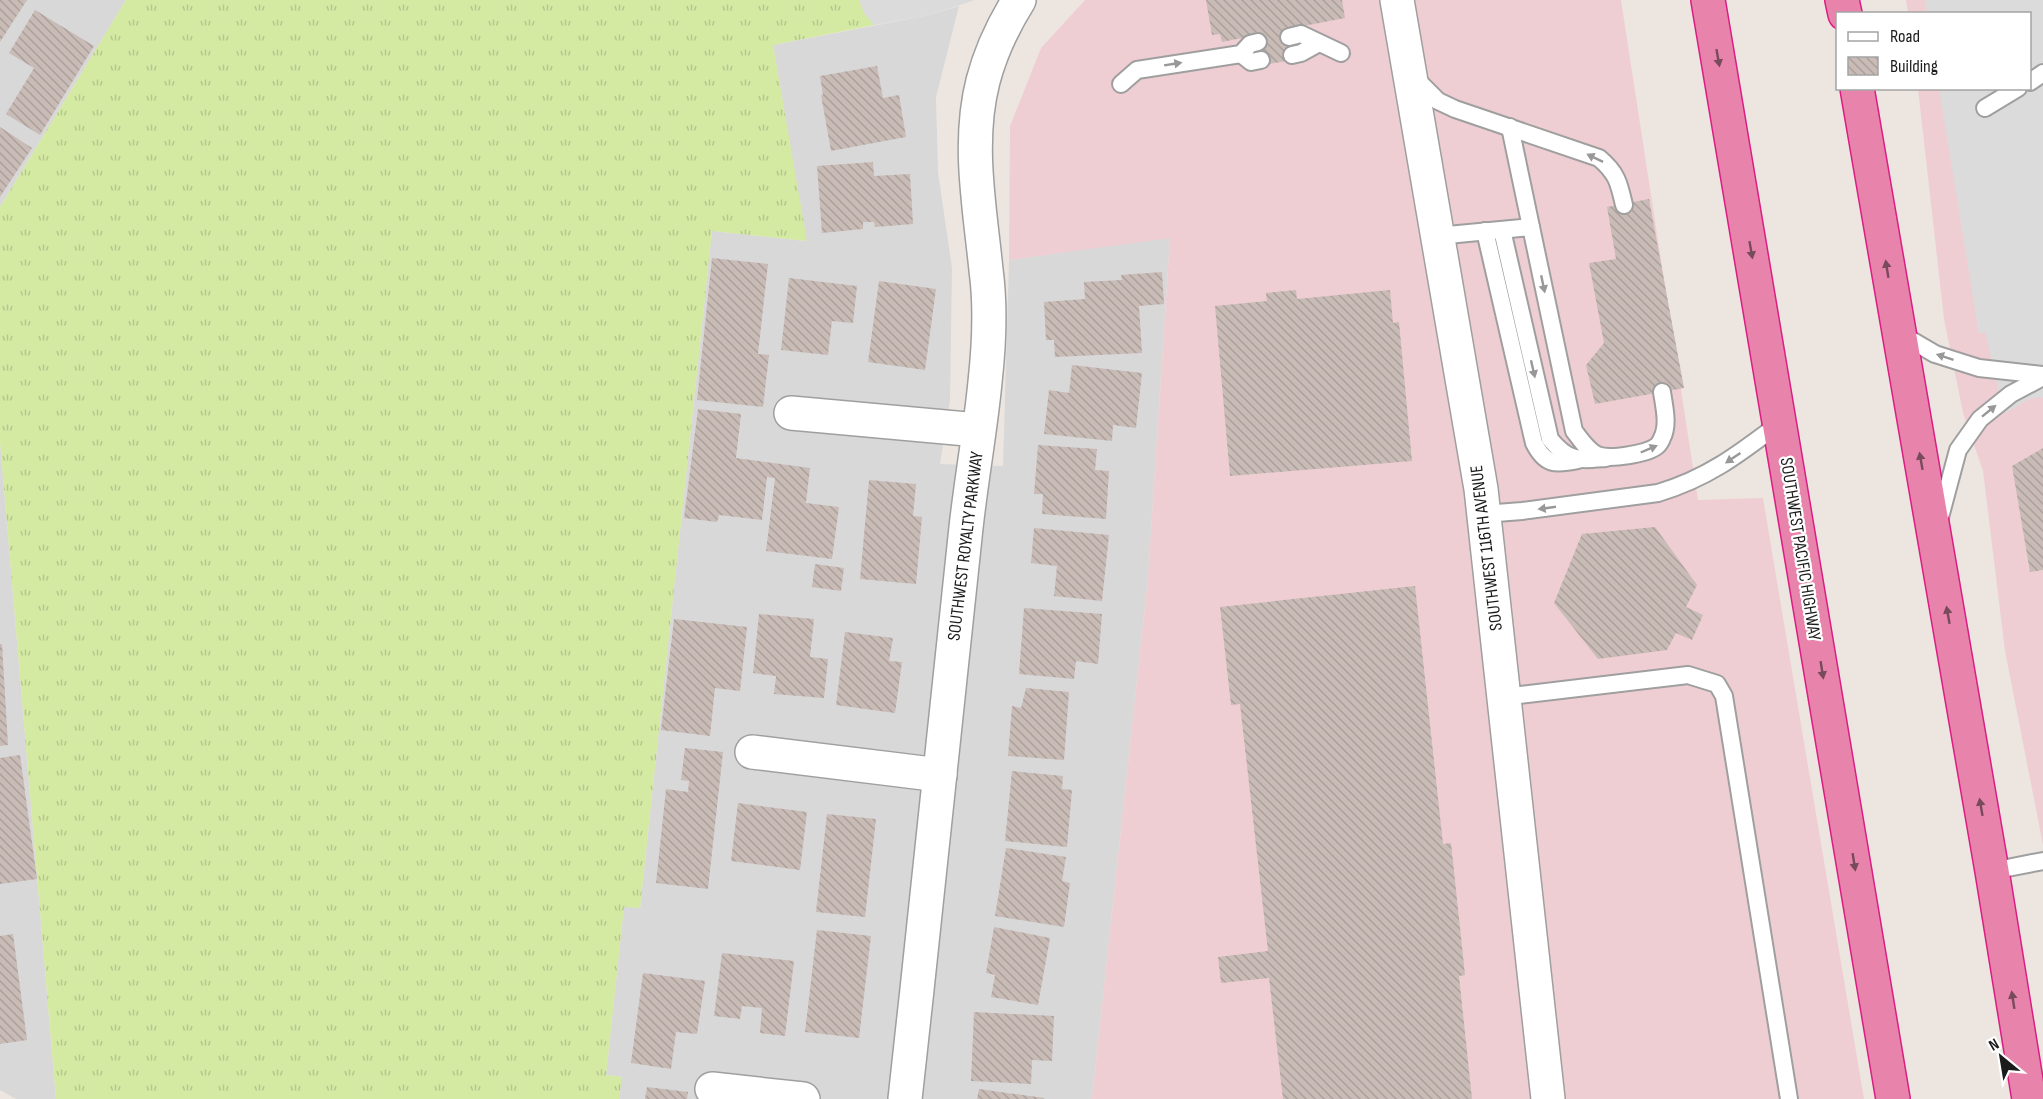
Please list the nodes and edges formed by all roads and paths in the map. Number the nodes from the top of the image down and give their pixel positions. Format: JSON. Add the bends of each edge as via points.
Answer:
{"nodes":[{"id":1,"x":1019,"y":0,"type":"edge"},
{"id":2,"x":1397,"y":0,"type":"edge"},
{"id":3,"x":1708,"y":0,"type":"edge"},
{"id":4,"x":1289,"y":37,"type":"dead end"},
{"id":5,"x":1258,"y":42,"type":"dead end"},
{"id":6,"x":1319,"y":43,"type":"junction"},
{"id":7,"x":1341,"y":53,"type":"dead end"},
{"id":8,"x":1241,"y":54,"type":"junction"},
{"id":9,"x":1292,"y":55,"type":"dead end"},
{"id":10,"x":1261,"y":60,"type":"dead end"},
{"id":11,"x":1409,"y":70,"type":"junction"},
{"id":12,"x":1121,"y":84,"type":"dead end"},
{"id":13,"x":1857,"y":90,"type":"edge"},
{"id":14,"x":2015,"y":90,"type":"edge"},
{"id":15,"x":1985,"y":108,"type":"dead end"},
{"id":16,"x":1510,"y":127,"type":"junction"},
{"id":17,"x":1624,"y":205,"type":"dead end"},
{"id":18,"x":1531,"y":227,"type":"junction"},
{"id":19,"x":1494,"y":231,"type":"junction"},
{"id":20,"x":1437,"y":236,"type":"junction"},
{"id":21,"x":1898,"y":333,"type":"junction"},
{"id":22,"x":2043,"y":376,"type":"edge"},
{"id":23,"x":1662,"y":392,"type":"dead end"},
{"id":24,"x":791,"y":413,"type":"dead end"},
{"id":25,"x":1780,"y":423,"type":"junction"},
{"id":26,"x":978,"y":430,"type":"junction"},
{"id":27,"x":1609,"y":458,"type":"junction"},
{"id":28,"x":1484,"y":513,"type":"junction"},
{"id":29,"x":1934,"y":540,"type":"junction"},
{"id":30,"x":1503,"y":697,"type":"junction"},
{"id":31,"x":752,"y":752,"type":"dead end"},
{"id":32,"x":940,"y":775,"type":"junction"},
{"id":33,"x":2043,"y":861,"type":"edge"},
{"id":34,"x":1992,"y":871,"type":"junction"},
{"id":35,"x":712,"y":1089,"type":"dead end"},
{"id":36,"x":803,"y":1099,"type":"edge"},
{"id":37,"x":905,"y":1099,"type":"edge"},
{"id":38,"x":1548,"y":1099,"type":"edge"},
{"id":39,"x":1789,"y":1099,"type":"edge"},
{"id":40,"x":1893,"y":1099,"type":"edge"},
{"id":41,"x":2029,"y":1099,"type":"edge"}],
"edges":[{"from":1,"to":26,"type":"street","name":"SOUTHWEST ROYALTY PARKWAY","via":[[983,81],[976,126],[988,326]]},
{"from":2,"to":11,"type":"street","name":"SOUTHWEST 116TH AVENUE"},
{"from":3,"to":25,"type":"highway","name":"SOUTHWEST PACIFIC HIGHWAY","one_way":true},
{"from":4,"to":6,"type":"lane","via":[[1302,34]]},
{"from":5,"to":8,"type":"lane"},
{"from":6,"to":7,"type":"lane"},
{"from":6,"to":9,"type":"lane"},
{"from":8,"to":10,"type":"lane","via":[[1251,62]]},
{"from":12,"to":8,"type":"lane","one_way":true,"via":[[1137,70]]},
{"from":11,"to":16,"type":"lane","via":[[1438,101]]},
{"from":11,"to":20,"type":"street","name":"SOUTHWEST 116TH AVENUE"},
{"from":21,"to":13,"type":"highway","one_way":true},
{"from":14,"to":15,"type":"lane"},
{"from":17,"to":16,"type":"lane","one_way":true,"via":[[1618,180],[1599,158]]},
{"from":16,"to":18,"type":"lane"},
{"from":18,"to":19,"type":"lane"},
{"from":18,"to":27,"type":"lane","one_way":true,"via":[[1574,431],[1591,450]]},
{"from":19,"to":20,"type":"lane"},
{"from":19,"to":27,"type":"lane","one_way":true,"via":[[1539,454],[1560,464]]},
{"from":20,"to":28,"type":"street","name":"SOUTHWEST 116TH AVENUE"},
{"from":22,"to":21,"type":"lane","one_way":true,"via":[[1979,368],[1935,354]]},
{"from":29,"to":21,"type":"highway","one_way":true},
{"from":29,"to":22,"type":"lane","one_way":true,"via":[[1958,450],[1980,419],[2011,394]]},
{"from":27,"to":23,"type":"lane","one_way":true,"via":[[1658,446],[1666,423]]},
{"from":24,"to":26,"type":"street"},
{"from":25,"to":28,"type":"lane","one_way":true,"via":[[1702,477],[1658,493]]},
{"from":25,"to":40,"type":"highway","name":"SOUTHWEST PACIFIC HIGHWAY","one_way":true},
{"from":26,"to":32,"type":"street","name":"SOUTHWEST ROYALTY PARKWAY"},
{"from":28,"to":30,"type":"street","name":"SOUTHWEST 116TH AVENUE"},
{"from":34,"to":29,"type":"highway","one_way":true},
{"from":30,"to":38,"type":"street","name":"SOUTHWEST 116TH AVENUE"},
{"from":30,"to":39,"type":"lane","via":[[1688,675],[1717,684],[1724,696]]},
{"from":31,"to":32,"type":"street"},
{"from":32,"to":37,"type":"street","name":"SOUTHWEST ROYALTY PARKWAY"},
{"from":33,"to":34,"type":"lane"},
{"from":41,"to":34,"type":"highway","one_way":true},
{"from":35,"to":36,"type":"street"}]}
